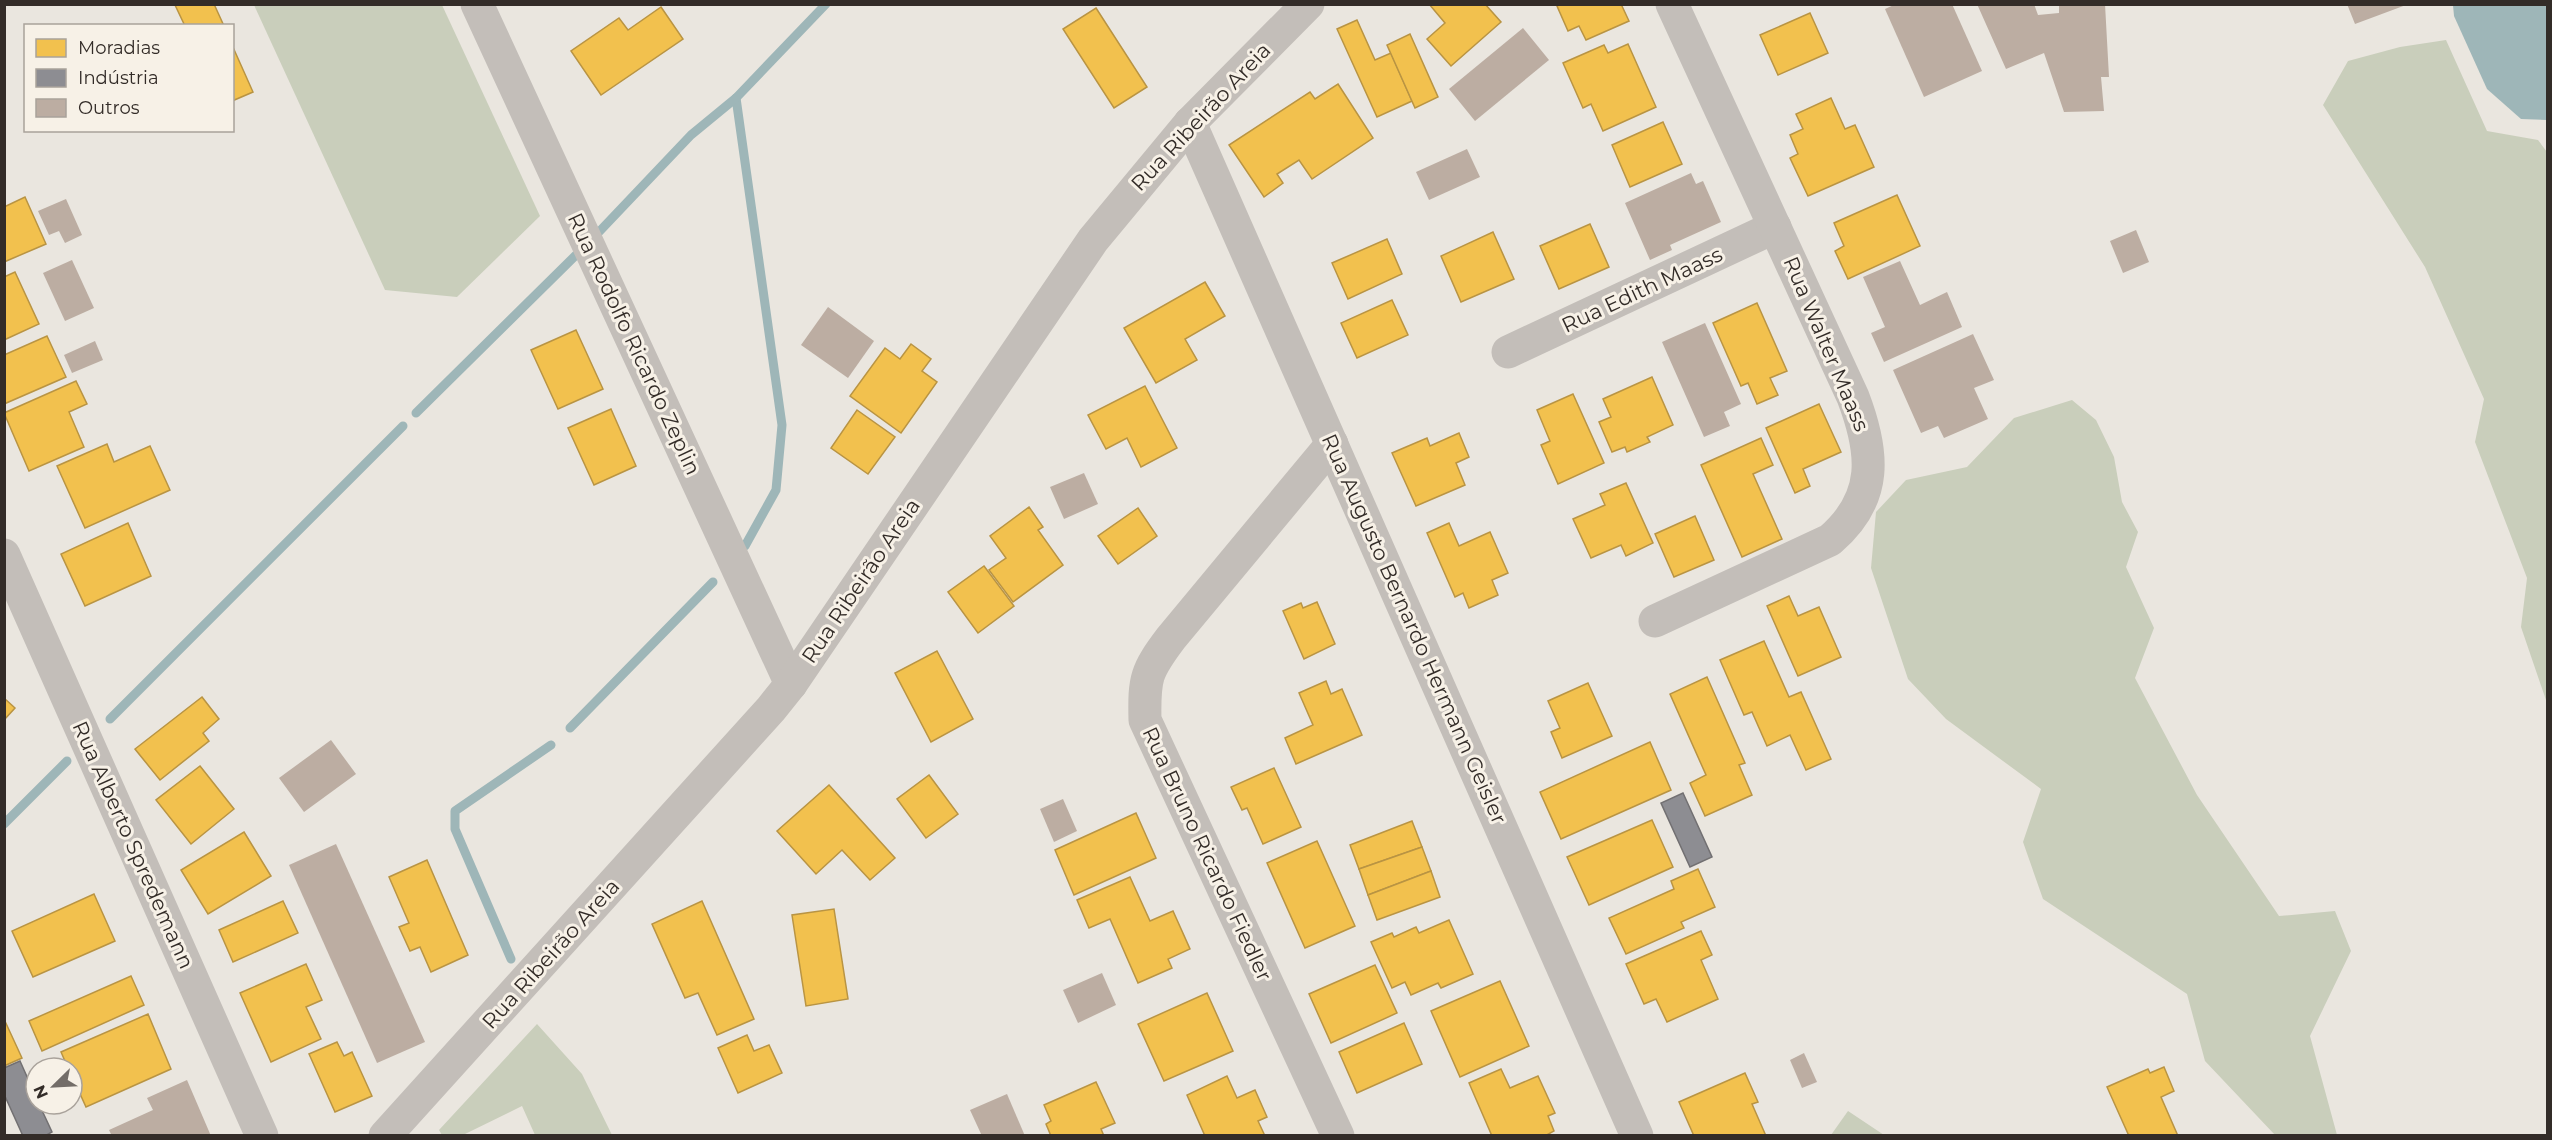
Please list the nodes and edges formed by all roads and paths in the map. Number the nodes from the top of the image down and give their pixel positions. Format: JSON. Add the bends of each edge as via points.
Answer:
{"nodes":[{"id":1,"x":477,"y":4,"type":"edge"},
{"id":2,"x":1308,"y":4,"type":"edge"},
{"id":3,"x":1672,"y":4,"type":"edge"},
{"id":4,"x":1190,"y":123,"type":"junction"},
{"id":5,"x":1775,"y":227,"type":"junction"},
{"id":6,"x":1508,"y":352,"type":"dead end"},
{"id":7,"x":1332,"y":444,"type":"junction"},
{"id":8,"x":4,"y":555,"type":"edge"},
{"id":9,"x":1655,"y":621,"type":"dead end"},
{"id":10,"x":791,"y":684,"type":"junction"},
{"id":11,"x":262,"y":1136,"type":"edge"},
{"id":12,"x":386,"y":1136,"type":"edge"},
{"id":13,"x":1338,"y":1136,"type":"edge"},
{"id":14,"x":1637,"y":1136,"type":"edge"}],
"edges":[{"from":1,"to":10,"type":"street","name":"Rua Rodolfo Ricardo Zeplin"},
{"from":2,"to":4,"type":"street","name":"Rua Ribeirão Areia"},
{"from":3,"to":5,"type":"street","name":"Rua Walter Maass"},
{"from":4,"to":7,"type":"street","name":"Rua Augusto Bernardo Hermann Geisler"},
{"from":4,"to":10,"type":"street","name":"Rua Ribeirão Areia","via":[[1093,240]]},
{"from":5,"to":6,"type":"street","name":"Rua Edith Maass"},
{"from":5,"to":9,"type":"street","name":"Rua Walter Maass","via":[[1853,397],[1870,453],[1868,478],[1847,525],[1830,540]]},
{"from":7,"to":13,"type":"street","name":"Rua Bruno Ricardo Fiedler","via":[[1151,664],[1144,687],[1145,720]]},
{"from":7,"to":14,"type":"street","name":"Rua Augusto Bernardo Hermann Geisler"},
{"from":8,"to":11,"type":"street","name":"Rua Alberto Spredemann"},
{"from":10,"to":12,"type":"street","name":"Rua Ribeirão Areia"}]}
